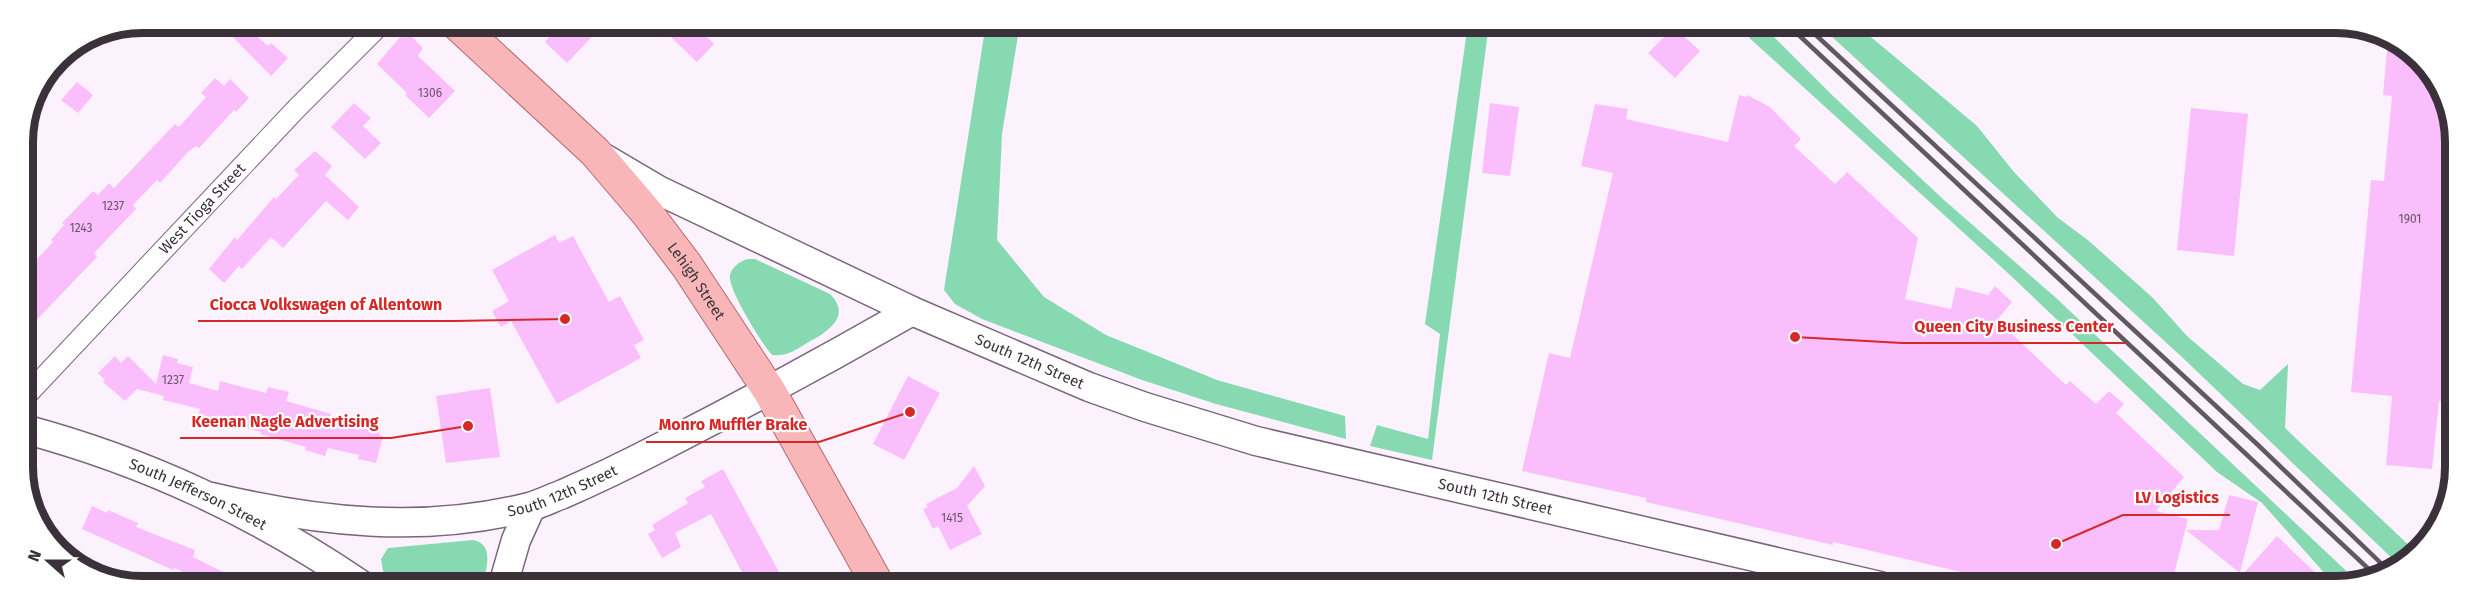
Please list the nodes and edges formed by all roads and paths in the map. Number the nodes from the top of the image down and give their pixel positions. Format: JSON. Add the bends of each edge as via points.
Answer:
{"nodes":[{"id":1,"x":372,"y":33,"type":"edge"},
{"id":2,"x":467,"y":33,"type":"edge"},
{"id":3,"x":595,"y":152,"type":"junction"},
{"id":4,"x":912,"y":311,"type":"junction"},
{"id":5,"x":33,"y":388,"type":"edge"},
{"id":6,"x":770,"y":392,"type":"junction"},
{"id":7,"x":33,"y":432,"type":"edge"},
{"id":8,"x":212,"y":497,"type":"junction"},
{"id":9,"x":531,"y":507,"type":"junction"},
{"id":10,"x":347,"y":576,"type":"edge"},
{"id":11,"x":505,"y":576,"type":"edge"},
{"id":12,"x":873,"y":576,"type":"edge"},
{"id":13,"x":1837,"y":576,"type":"edge"}],
"edges":[{"from":1,"to":5,"type":"street","name":"West Tioga Street"},
{"from":2,"to":3,"type":"main road","name":"Lehigh Street"},
{"from":3,"to":4,"type":"street","via":[[660,191]]},
{"from":3,"to":6,"type":"main road","name":"Lehigh Street","via":[[687,266]]},
{"from":4,"to":6,"type":"street","name":"South 12th Street"},
{"from":4,"to":13,"type":"street","name":"South 12th Street","via":[[1089,387],[1256,441]]},
{"from":6,"to":9,"type":"street","name":"South 12th Street","via":[[596,480]]},
{"from":6,"to":12,"type":"main road","name":"Lehigh Street"},
{"from":7,"to":8,"type":"street","name":"South Jefferson Street","via":[[127,461]]},
{"from":8,"to":9,"type":"street","name":"South 12th Street","via":[[357,522],[460,520]]},
{"from":8,"to":10,"type":"street","name":"South Jefferson Street","via":[[273,529]]},
{"from":9,"to":11,"type":"street"}]}
